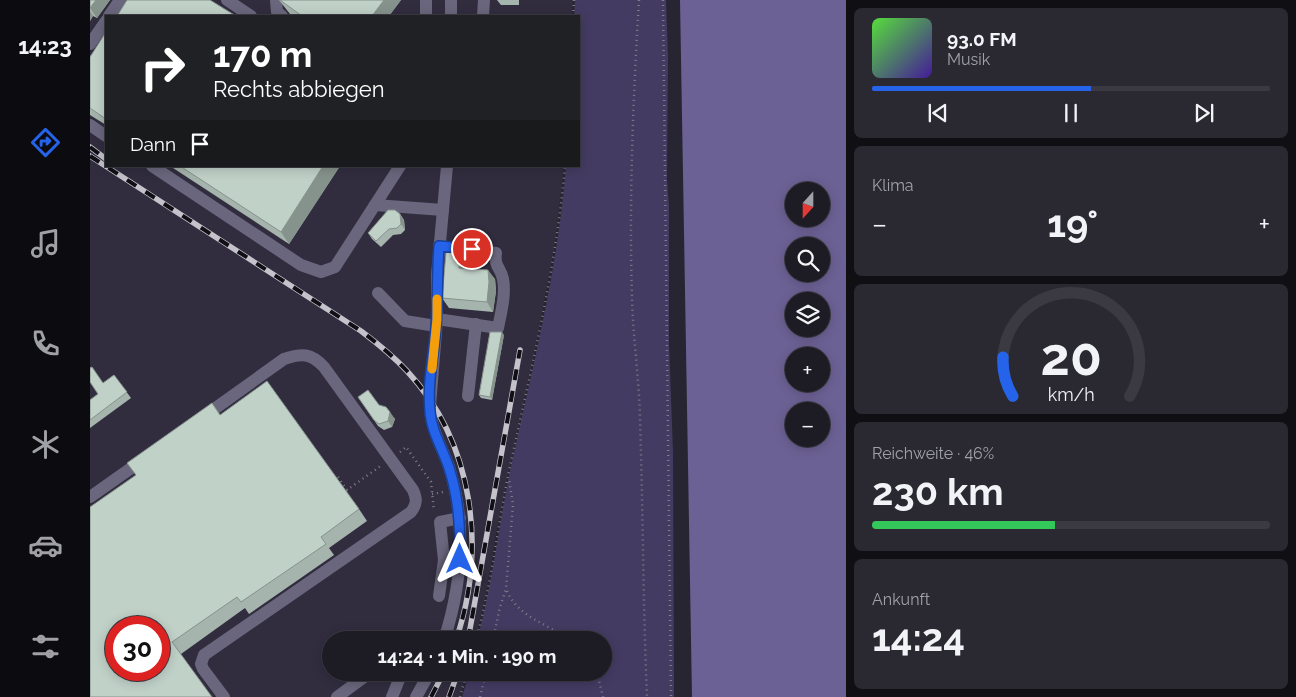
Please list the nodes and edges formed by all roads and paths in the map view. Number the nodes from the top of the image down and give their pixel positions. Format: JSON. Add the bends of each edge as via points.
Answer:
{"nodes":[{"id":1,"x":120,"y":0,"type":"edge"},
{"id":2,"x":227,"y":0,"type":"edge"},
{"id":3,"x":276,"y":0,"type":"edge"},
{"id":4,"x":426,"y":0,"type":"edge"},
{"id":5,"x":451,"y":0,"type":"edge"},
{"id":6,"x":484,"y":0,"type":"edge"},
{"id":7,"x":574,"y":0,"type":"edge"},
{"id":8,"x":639,"y":0,"type":"edge"},
{"id":9,"x":664,"y":0,"type":"edge"},
{"id":10,"x":110,"y":15,"type":"edge"},
{"id":11,"x":250,"y":15,"type":"edge"},
{"id":12,"x":281,"y":15,"type":"edge"},
{"id":13,"x":426,"y":15,"type":"edge"},
{"id":14,"x":451,"y":15,"type":"edge"},
{"id":15,"x":483,"y":15,"type":"edge"},
{"id":16,"x":573,"y":15,"type":"edge"},
{"id":17,"x":105,"y":22,"type":"edge"},
{"id":18,"x":90,"y":44,"type":"edge"},
{"id":19,"x":90,"y":125,"type":"edge"},
{"id":20,"x":105,"y":135,"type":"edge"},
{"id":21,"x":154,"y":167,"type":"edge"},
{"id":22,"x":399,"y":167,"type":"edge"},
{"id":23,"x":447,"y":167,"type":"edge"},
{"id":24,"x":565,"y":167,"type":"edge"},
{"id":25,"x":375,"y":205,"type":"junction"},
{"id":26,"x":443,"y":210,"type":"junction"},
{"id":27,"x":439,"y":246,"type":"junction"},
{"id":28,"x":378,"y":293,"type":"dead end"},
{"id":29,"x":436,"y":323,"type":"junction"},
{"id":30,"x":476,"y":324,"type":"junction"},
{"id":31,"x":468,"y":396,"type":"dead end"},
{"id":32,"x":195,"y":422,"type":"edge"},
{"id":33,"x":155,"y":451,"type":"edge"},
{"id":34,"x":508,"y":476,"type":"junction"},
{"id":35,"x":90,"y":497,"type":"edge"},
{"id":36,"x":460,"y":518,"type":"junction"},
{"id":37,"x":506,"y":590,"type":"junction"},
{"id":38,"x":439,"y":596,"type":"dead end"},
{"id":39,"x":444,"y":631,"type":"edge"},
{"id":40,"x":478,"y":631,"type":"edge"},
{"id":41,"x":495,"y":631,"type":"edge"},
{"id":42,"x":554,"y":631,"type":"edge"},
{"id":43,"x":359,"y":681,"type":"edge"},
{"id":44,"x":398,"y":681,"type":"edge"},
{"id":45,"x":425,"y":681,"type":"edge"},
{"id":46,"x":464,"y":681,"type":"edge"},
{"id":47,"x":484,"y":681,"type":"edge"},
{"id":48,"x":599,"y":681,"type":"edge"},
{"id":49,"x":224,"y":697,"type":"edge"},
{"id":50,"x":337,"y":697,"type":"edge"},
{"id":51,"x":392,"y":697,"type":"edge"},
{"id":52,"x":416,"y":697,"type":"edge"},
{"id":53,"x":460,"y":697,"type":"edge"},
{"id":54,"x":480,"y":697,"type":"edge"},
{"id":55,"x":603,"y":697,"type":"edge"},
{"id":56,"x":647,"y":697,"type":"edge"},
{"id":57,"x":671,"y":697,"type":"edge"}],
"edges":[{"from":1,"to":10,"type":"street"},
{"from":2,"to":11,"type":"street"},
{"from":3,"to":12,"type":"street","via":[[277,12]]},
{"from":4,"to":13,"type":"street"},
{"from":5,"to":14,"type":"street"},
{"from":6,"to":15,"type":"street"},
{"from":7,"to":16,"type":"path"},
{"from":8,"to":56,"type":"path","via":[[631,236],[632,300],[640,400]]},
{"from":9,"to":57,"type":"path"},
{"from":17,"to":18,"type":"street"},
{"from":19,"to":20,"type":"street"},
{"from":21,"to":25,"type":"street","via":[[301,265],[321,272],[335,267]]},
{"from":22,"to":25,"type":"street"},
{"from":23,"to":26,"type":"street"},
{"from":24,"to":34,"type":"path","via":[[557,244]]},
{"from":25,"to":26,"type":"street"},
{"from":26,"to":27,"type":"street"},
{"from":27,"to":29,"type":"street"},
{"from":27,"to":30,"type":"street","via":[[496,253],[495,263],[503,277],[498,328]]},
{"from":28,"to":29,"type":"street","via":[[405,321]]},
{"from":29,"to":30,"type":"street"},
{"from":29,"to":36,"type":"street","via":[[430,411],[449,468]]},
{"from":30,"to":31,"type":"street"},
{"from":32,"to":49,"type":"street","via":[[284,359],[310,355],[324,367],[416,497],[411,512],[204,655],[201,664]]},
{"from":33,"to":35,"type":"street"},
{"from":34,"to":37,"type":"path","via":[[514,505]]},
{"from":34,"to":40,"type":"path"},
{"from":36,"to":38,"type":"street","via":[[440,522],[444,560]]},
{"from":36,"to":39,"type":"street","via":[[456,591]]},
{"from":37,"to":41,"type":"path"},
{"from":37,"to":42,"type":"path","via":[[523,613]]},
{"from":43,"to":50,"type":"street"},
{"from":44,"to":51,"type":"street"},
{"from":45,"to":52,"type":"street"},
{"from":46,"to":53,"type":"path"},
{"from":47,"to":54,"type":"path"},
{"from":48,"to":55,"type":"path"}]}
